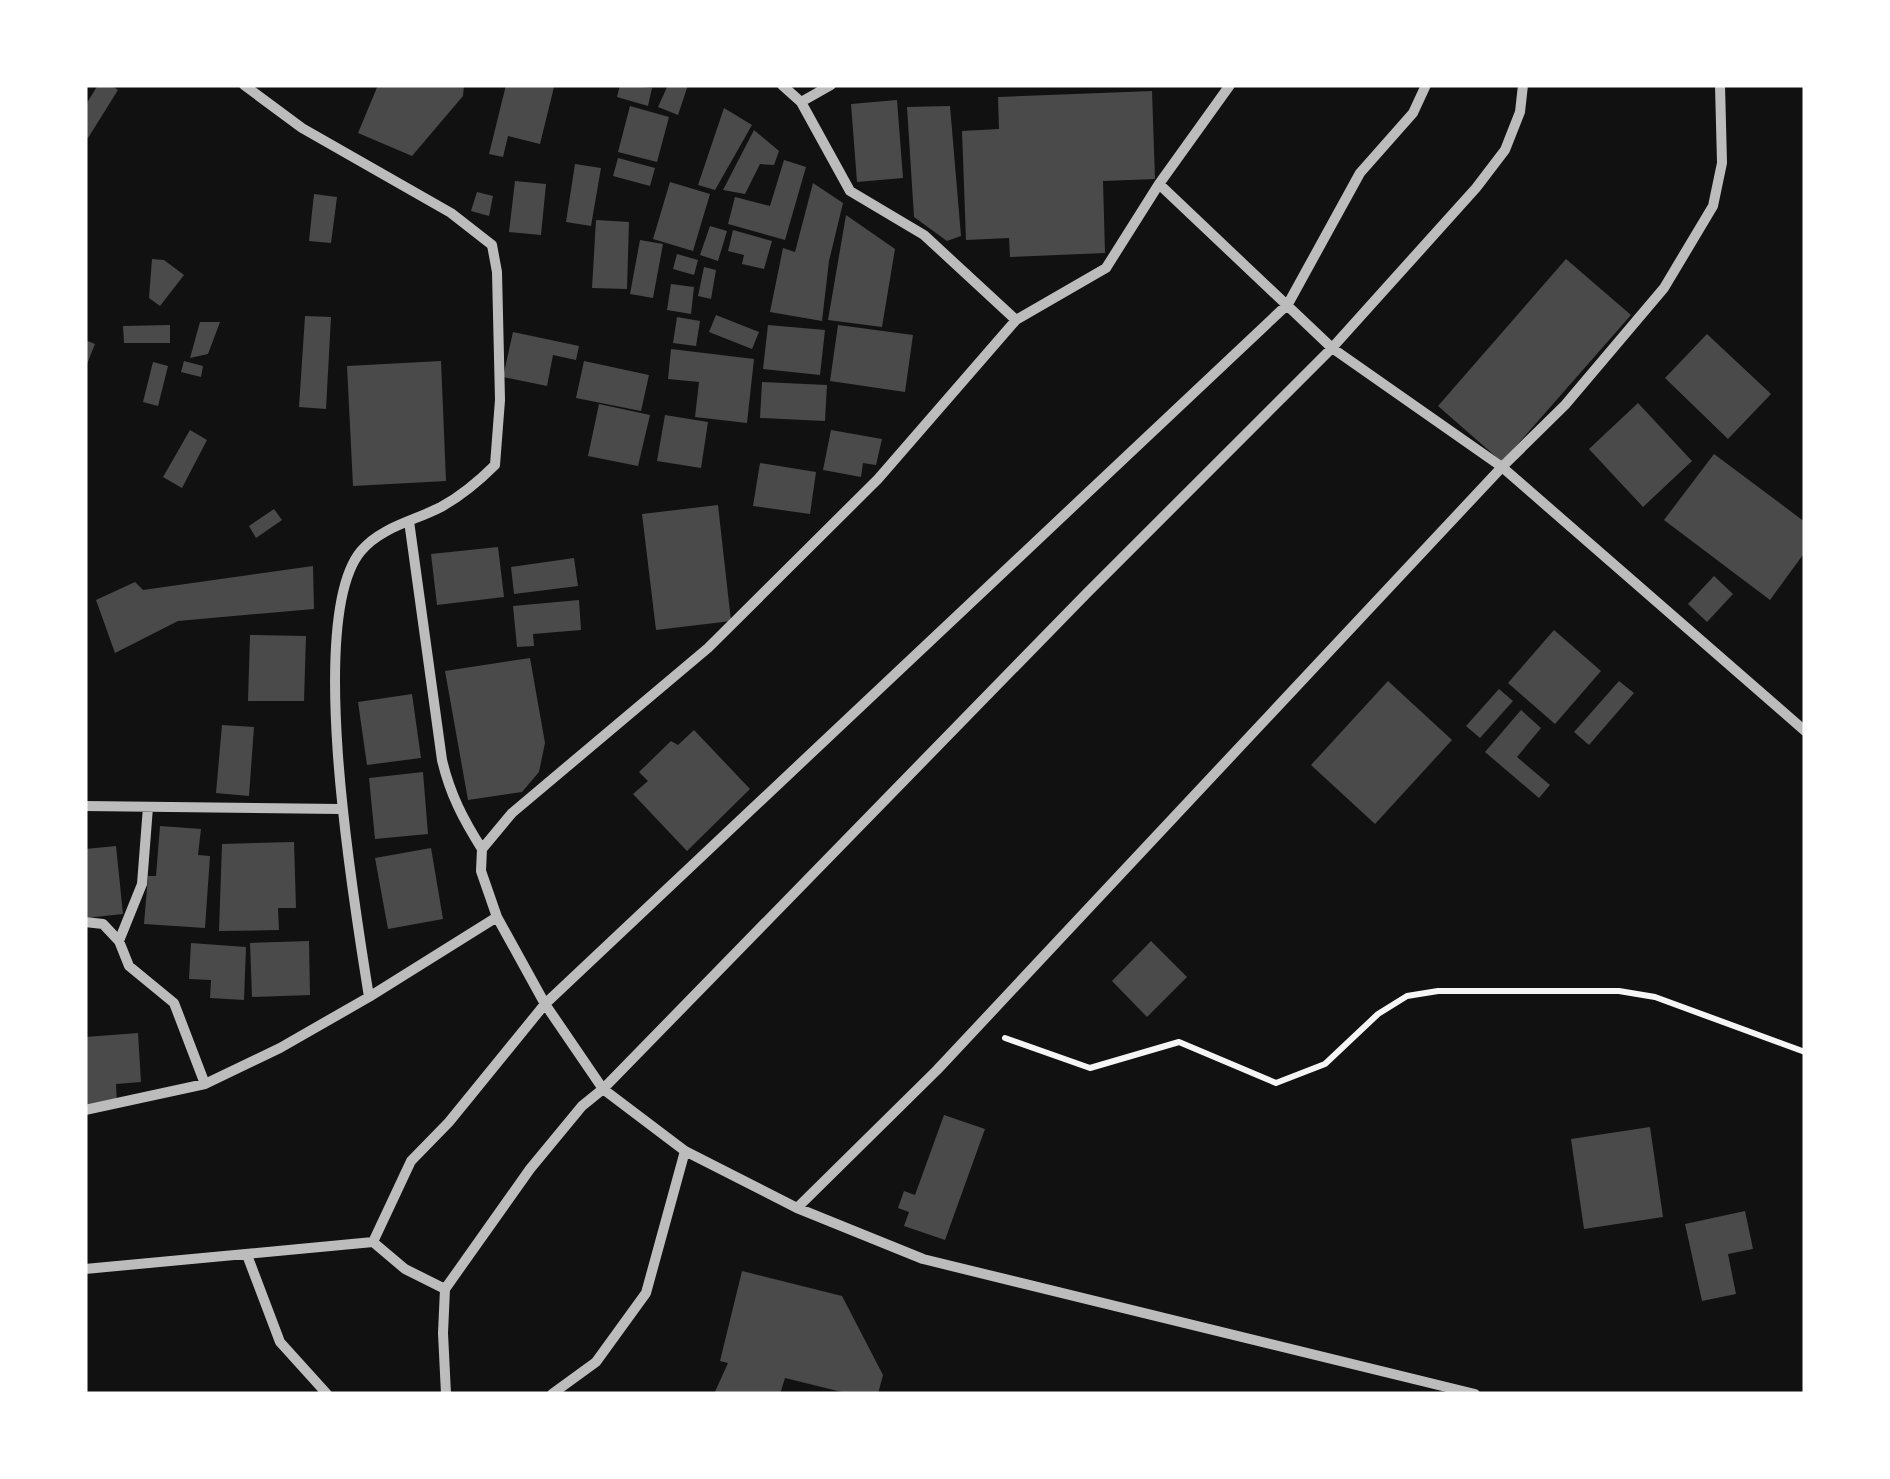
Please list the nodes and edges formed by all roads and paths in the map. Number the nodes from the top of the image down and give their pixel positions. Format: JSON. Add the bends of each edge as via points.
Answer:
{"nodes":[{"id":1,"x":244,"y":85,"type":"edge"},
{"id":2,"x":782,"y":85,"type":"edge"},
{"id":3,"x":830,"y":85,"type":"edge"},
{"id":4,"x":1230,"y":85,"type":"edge"},
{"id":5,"x":1426,"y":85,"type":"edge"},
{"id":6,"x":1523,"y":85,"type":"edge"},
{"id":7,"x":1720,"y":85,"type":"edge"},
{"id":8,"x":801,"y":102,"type":"junction"},
{"id":9,"x":1159,"y":184,"type":"junction"},
{"id":10,"x":1288,"y":304,"type":"junction"},
{"id":11,"x":1016,"y":320,"type":"junction"},
{"id":12,"x":1332,"y":348,"type":"junction"},
{"id":13,"x":1502,"y":467,"type":"junction"},
{"id":14,"x":409,"y":521,"type":"junction"},
{"id":15,"x":1805,"y":731,"type":"edge"},
{"id":16,"x":85,"y":806,"type":"edge"},
{"id":17,"x":148,"y":806,"type":"junction"},
{"id":18,"x":340,"y":810,"type":"junction"},
{"id":19,"x":482,"y":849,"type":"junction"},
{"id":20,"x":497,"y":918,"type":"junction"},
{"id":21,"x":85,"y":922,"type":"edge"},
{"id":22,"x":119,"y":941,"type":"junction"},
{"id":23,"x":369,"y":997,"type":"junction"},
{"id":24,"x":546,"y":1004,"type":"junction"},
{"id":25,"x":976,"y":1028,"type":"junction"},
{"id":26,"x":1805,"y":1052,"type":"edge"},
{"id":27,"x":204,"y":1084,"type":"junction"},
{"id":28,"x":603,"y":1089,"type":"junction"},
{"id":29,"x":85,"y":1110,"type":"edge"},
{"id":30,"x":685,"y":1151,"type":"junction"},
{"id":31,"x":797,"y":1208,"type":"junction"},
{"id":32,"x":373,"y":1242,"type":"junction"},
{"id":33,"x":247,"y":1255,"type":"junction"},
{"id":34,"x":85,"y":1269,"type":"edge"},
{"id":35,"x":446,"y":1289,"type":"junction"},
{"id":36,"x":327,"y":1394,"type":"edge"},
{"id":37,"x":446,"y":1394,"type":"edge"},
{"id":38,"x":552,"y":1394,"type":"edge"},
{"id":39,"x":1475,"y":1394,"type":"edge"}],
"edges":[{"from":1,"to":14,"type":"street","via":[[492,245],[500,400],[496,465],[443,506]]},
{"from":2,"to":8,"type":"street"},
{"from":3,"to":8,"type":"street"},
{"from":4,"to":9,"type":"street"},
{"from":5,"to":10,"type":"street","via":[[1413,113],[1360,173]]},
{"from":6,"to":12,"type":"street","via":[[1505,150]]},
{"from":7,"to":13,"type":"street","via":[[1722,162],[1713,206],[1664,288],[1565,405]]},
{"from":8,"to":11,"type":"street","via":[[850,191],[924,235]]},
{"from":9,"to":10,"type":"street"},
{"from":9,"to":11,"type":"street","via":[[1106,268]]},
{"from":10,"to":12,"type":"street"},
{"from":10,"to":24,"type":"street"},
{"from":11,"to":19,"type":"street","via":[[878,479],[722,634],[512,812]]},
{"from":12,"to":13,"type":"street"},
{"from":12,"to":28,"type":"street"},
{"from":13,"to":15,"type":"street"},
{"from":13,"to":25,"type":"street"},
{"from":14,"to":18,"type":"street","via":[[359,552],[338,605]]},
{"from":14,"to":19,"type":"street","via":[[448,788]]},
{"from":16,"to":17,"type":"street"},
{"from":17,"to":18,"type":"street"},
{"from":17,"to":22,"type":"street","via":[[142,884]]},
{"from":18,"to":23,"type":"street"},
{"from":19,"to":20,"type":"street","via":[[481,872]]},
{"from":20,"to":23,"type":"street"},
{"from":20,"to":24,"type":"street"},
{"from":21,"to":22,"type":"street","via":[[102,924]]},
{"from":22,"to":27,"type":"street","via":[[129,966],[174,1004]]},
{"from":23,"to":27,"type":"street"},
{"from":24,"to":28,"type":"street"},
{"from":24,"to":32,"type":"street","via":[[411,1161]]},
{"from":25,"to":26,"type":"path","via":[[1090,1068],[1179,1042],[1276,1083],[1326,1064],[1407,996],[1619,991],[1655,997]]},
{"from":25,"to":31,"type":"street"},
{"from":27,"to":29,"type":"street"},
{"from":28,"to":30,"type":"street"},
{"from":28,"to":35,"type":"street","via":[[530,1169]]},
{"from":30,"to":31,"type":"street"},
{"from":30,"to":38,"type":"street","via":[[646,1293],[596,1362]]},
{"from":31,"to":39,"type":"street","via":[[923,1259]]},
{"from":32,"to":33,"type":"street"},
{"from":32,"to":35,"type":"street","via":[[405,1269]]},
{"from":33,"to":34,"type":"street"},
{"from":33,"to":36,"type":"street","via":[[280,1342]]},
{"from":35,"to":37,"type":"street"}]}
